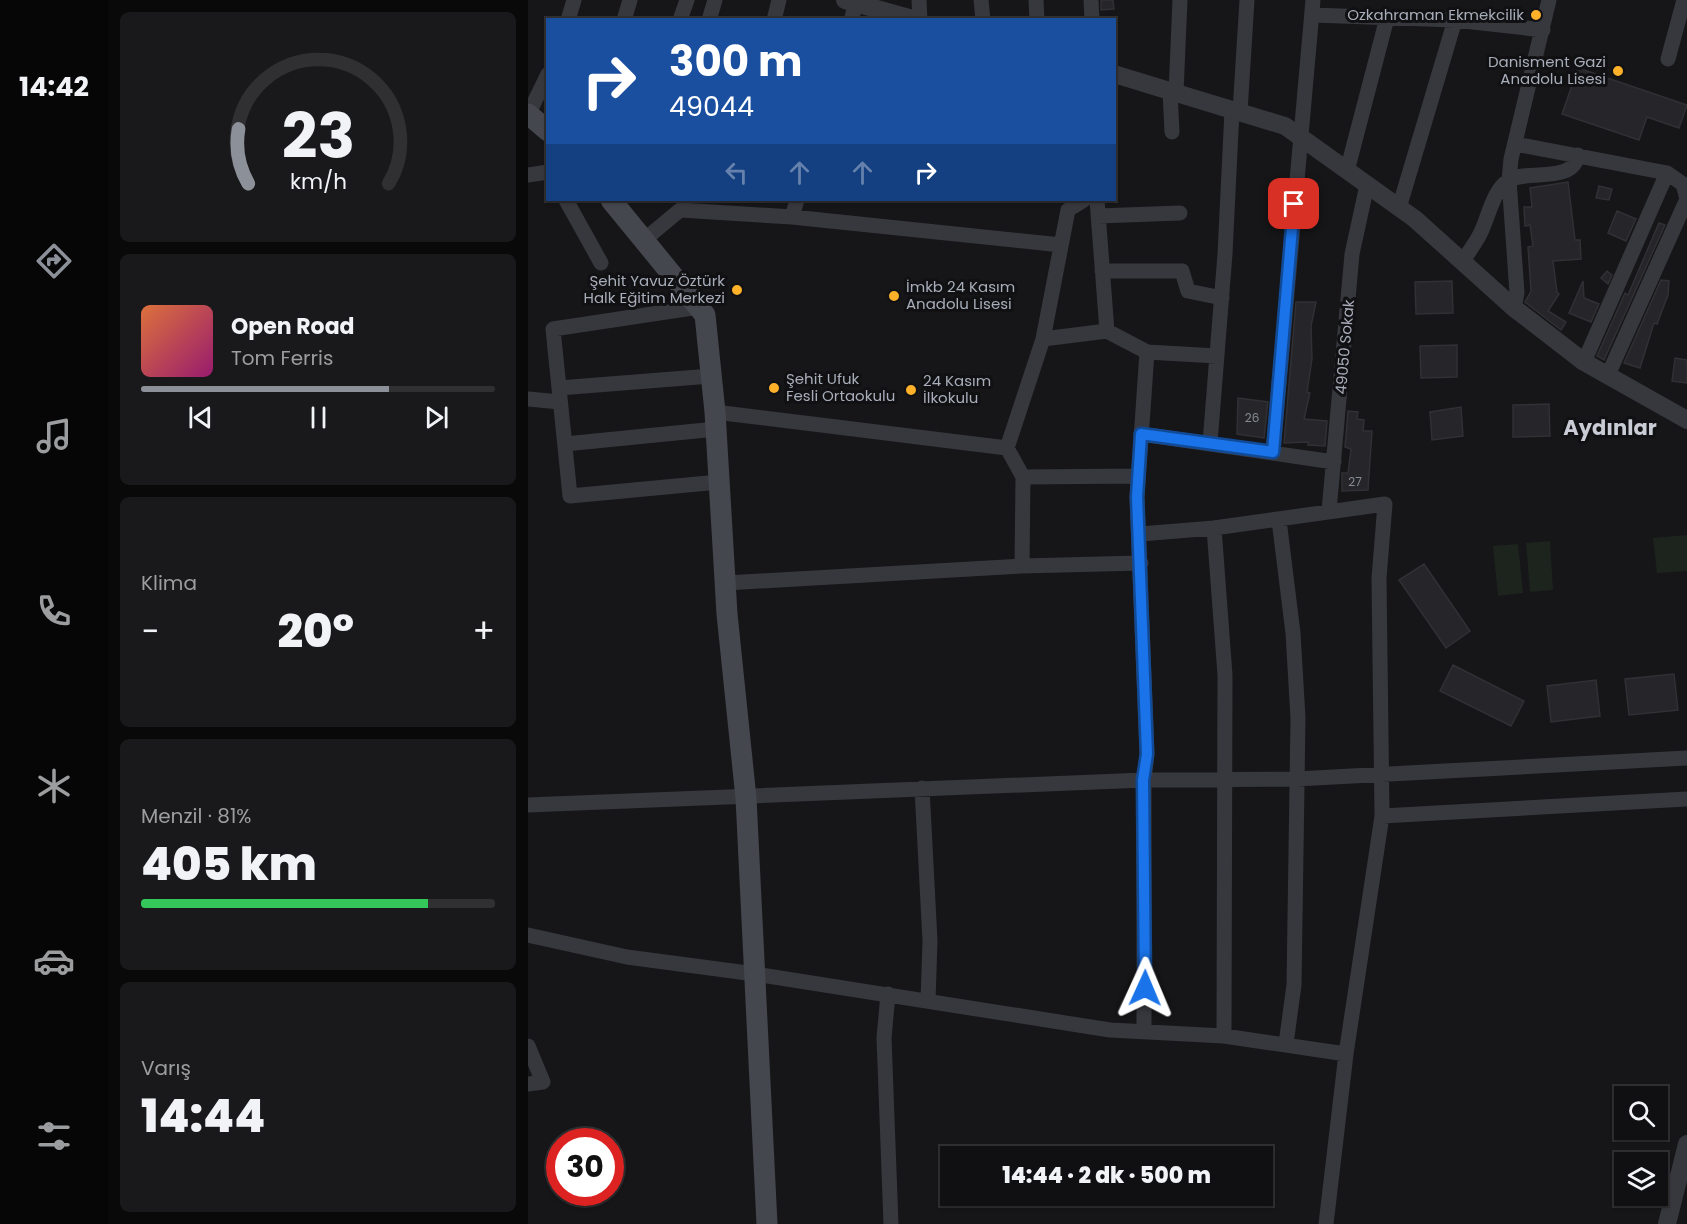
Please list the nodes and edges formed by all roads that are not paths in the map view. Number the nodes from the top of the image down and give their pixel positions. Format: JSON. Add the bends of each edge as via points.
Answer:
{"nodes":[{"id":1,"x":574,"y":0,"type":"edge"},
{"id":2,"x":630,"y":0,"type":"edge"},
{"id":3,"x":687,"y":0,"type":"edge"},
{"id":4,"x":715,"y":0,"type":"edge"},
{"id":5,"x":779,"y":0,"type":"edge"},
{"id":6,"x":919,"y":0,"type":"edge"},
{"id":7,"x":981,"y":0,"type":"edge"},
{"id":8,"x":1036,"y":0,"type":"edge"},
{"id":9,"x":1091,"y":0,"type":"edge"},
{"id":10,"x":1180,"y":0,"type":"edge"},
{"id":11,"x":1247,"y":0,"type":"edge"},
{"id":12,"x":1549,"y":0,"type":"edge"},
{"id":13,"x":1684,"y":0,"type":"edge"},
{"id":14,"x":851,"y":8,"type":"edge"},
{"id":15,"x":1313,"y":8,"type":"edge"},
{"id":16,"x":569,"y":18,"type":"edge"},
{"id":17,"x":625,"y":18,"type":"edge"},
{"id":18,"x":681,"y":18,"type":"edge"},
{"id":19,"x":710,"y":18,"type":"edge"},
{"id":20,"x":774,"y":18,"type":"edge"},
{"id":21,"x":907,"y":18,"type":"edge"},
{"id":22,"x":918,"y":18,"type":"edge"},
{"id":23,"x":983,"y":18,"type":"edge"},
{"id":24,"x":1037,"y":18,"type":"edge"},
{"id":25,"x":1092,"y":18,"type":"edge"},
{"id":26,"x":1387,"y":18,"type":"junction"},
{"id":27,"x":1455,"y":20,"type":"junction"},
{"id":28,"x":1543,"y":30,"type":"junction"},
{"id":29,"x":1668,"y":59,"type":"dead end"},
{"id":30,"x":1116,"y":75,"type":"edge"},
{"id":31,"x":546,"y":78,"type":"edge"},
{"id":32,"x":1173,"y":92,"type":"junction"},
{"id":33,"x":1236,"y":111,"type":"junction"},
{"id":34,"x":528,"y":114,"type":"edge"},
{"id":35,"x":546,"y":129,"type":"edge"},
{"id":36,"x":1172,"y":132,"type":"dead end"},
{"id":37,"x":1300,"y":137,"type":"junction"},
{"id":38,"x":1515,"y":144,"type":"junction"},
{"id":39,"x":1578,"y":155,"type":"junction"},
{"id":40,"x":1347,"y":171,"type":"junction"},
{"id":41,"x":546,"y":172,"type":"edge"},
{"id":42,"x":1667,"y":173,"type":"junction"},
{"id":43,"x":528,"y":175,"type":"edge"},
{"id":44,"x":1509,"y":180,"type":"junction"},
{"id":45,"x":1367,"y":185,"type":"junction"},
{"id":46,"x":567,"y":201,"type":"edge"},
{"id":47,"x":612,"y":201,"type":"edge"},
{"id":48,"x":797,"y":201,"type":"edge"},
{"id":49,"x":1082,"y":201,"type":"edge"},
{"id":50,"x":1097,"y":201,"type":"edge"},
{"id":51,"x":679,"y":205,"type":"edge"},
{"id":52,"x":730,"y":206,"type":"edge"},
{"id":53,"x":1399,"y":208,"type":"junction"},
{"id":54,"x":1180,"y":213,"type":"dead end"},
{"id":55,"x":1098,"y":216,"type":"junction"},
{"id":56,"x":792,"y":217,"type":"junction"},
{"id":57,"x":644,"y":240,"type":"junction"},
{"id":58,"x":1061,"y":245,"type":"junction"},
{"id":59,"x":1462,"y":262,"type":"junction"},
{"id":60,"x":601,"y":263,"type":"dead end"},
{"id":61,"x":1102,"y":271,"type":"junction"},
{"id":62,"x":1222,"y":298,"type":"junction"},
{"id":63,"x":699,"y":307,"type":"junction"},
{"id":64,"x":1514,"y":308,"type":"junction"},
{"id":65,"x":1107,"y":331,"type":"junction"},
{"id":66,"x":1043,"y":339,"type":"junction"},
{"id":67,"x":1147,"y":352,"type":"junction"},
{"id":68,"x":1217,"y":356,"type":"junction"},
{"id":69,"x":1584,"y":362,"type":"junction"},
{"id":70,"x":1608,"y":375,"type":"junction"},
{"id":71,"x":711,"y":376,"type":"junction"},
{"id":72,"x":560,"y":395,"type":"junction"},
{"id":73,"x":528,"y":399,"type":"edge"},
{"id":74,"x":716,"y":420,"type":"junction"},
{"id":75,"x":1687,"y":420,"type":"edge"},
{"id":76,"x":1141,"y":434,"type":"junction"},
{"id":77,"x":1210,"y":443,"type":"junction"},
{"id":78,"x":565,"y":444,"type":"junction"},
{"id":79,"x":1007,"y":448,"type":"junction"},
{"id":80,"x":1273,"y":452,"type":"junction"},
{"id":81,"x":1334,"y":462,"type":"junction"},
{"id":82,"x":1138,"y":476,"type":"junction"},
{"id":83,"x":1023,"y":477,"type":"junction"},
{"id":84,"x":719,"y":482,"type":"junction"},
{"id":85,"x":1329,"y":511,"type":"junction"},
{"id":86,"x":1279,"y":520,"type":"junction"},
{"id":87,"x":1214,"y":528,"type":"junction"},
{"id":88,"x":1140,"y":534,"type":"junction"},
{"id":89,"x":1141,"y":562,"type":"junction"},
{"id":90,"x":1022,"y":566,"type":"junction"},
{"id":91,"x":726,"y":583,"type":"junction"},
{"id":92,"x":1687,"y":758,"type":"edge"},
{"id":93,"x":1383,"y":775,"type":"junction"},
{"id":94,"x":1296,"y":779,"type":"junction"},
{"id":95,"x":1143,"y":780,"type":"junction"},
{"id":96,"x":1226,"y":780,"type":"junction"},
{"id":97,"x":922,"y":788,"type":"junction"},
{"id":98,"x":746,"y":798,"type":"junction"},
{"id":99,"x":1687,"y":799,"type":"edge"},
{"id":100,"x":528,"y":805,"type":"edge"},
{"id":101,"x":1382,"y":816,"type":"junction"},
{"id":102,"x":528,"y":935,"type":"edge"},
{"id":103,"x":755,"y":974,"type":"junction"},
{"id":104,"x":888,"y":994,"type":"junction"},
{"id":105,"x":928,"y":1001,"type":"junction"},
{"id":106,"x":1144,"y":1032,"type":"junction"},
{"id":107,"x":1224,"y":1036,"type":"junction"},
{"id":108,"x":1286,"y":1044,"type":"junction"},
{"id":109,"x":528,"y":1046,"type":"edge"},
{"id":110,"x":1346,"y":1054,"type":"junction"},
{"id":111,"x":528,"y":1084,"type":"edge"},
{"id":112,"x":1687,"y":1144,"type":"edge"},
{"id":113,"x":767,"y":1224,"type":"edge"},
{"id":114,"x":891,"y":1224,"type":"edge"},
{"id":115,"x":1326,"y":1224,"type":"edge"},
{"id":116,"x":1667,"y":1224,"type":"edge"}],
"edges":[{"from":1,"to":16,"type":"street"},
{"from":2,"to":17,"type":"street"},
{"from":3,"to":18,"type":"street"},
{"from":4,"to":19,"type":"street"},
{"from":5,"to":20,"type":"street"},
{"from":6,"to":22,"type":"street"},
{"from":7,"to":23,"type":"street"},
{"from":8,"to":24,"type":"street"},
{"from":9,"to":25,"type":"street"},
{"from":10,"to":32,"type":"street"},
{"from":11,"to":33,"type":"street"},
{"from":12,"to":28,"type":"street"},
{"from":13,"to":29,"type":"street"},
{"from":14,"to":21,"type":"street"},
{"from":15,"to":26,"type":"street"},
{"from":15,"to":37,"type":"street"},
{"from":26,"to":27,"type":"street"},
{"from":26,"to":40,"type":"street"},
{"from":27,"to":28,"type":"street"},
{"from":27,"to":53,"type":"street"},
{"from":28,"to":38,"type":"street"},
{"from":30,"to":32,"type":"street"},
{"from":31,"to":34,"type":"street"},
{"from":32,"to":33,"type":"street"},
{"from":32,"to":36,"type":"street"},
{"from":33,"to":37,"type":"street","via":[[1285,126]]},
{"from":33,"to":62,"type":"street"},
{"from":34,"to":35,"type":"main road"},
{"from":37,"to":40,"type":"street"},
{"from":37,"to":80,"type":"street"},
{"from":38,"to":39,"type":"street"},
{"from":38,"to":44,"type":"street"},
{"from":39,"to":42,"type":"street"},
{"from":39,"to":44,"type":"street","via":[[1575,165],[1565,171]]},
{"from":40,"to":45,"type":"street"},
{"from":41,"to":43,"type":"street"},
{"from":42,"to":69,"type":"street"},
{"from":42,"to":70,"type":"street","via":[[1683,184],[1687,199]]},
{"from":44,"to":59,"type":"street","via":[[1500,189],[1479,236]]},
{"from":44,"to":64,"type":"street","via":[[1517,293]]},
{"from":45,"to":53,"type":"street"},
{"from":45,"to":81,"type":"street","name":"49050 Sokak","via":[[1352,254]]},
{"from":46,"to":60,"type":"street"},
{"from":47,"to":57,"type":"main road"},
{"from":48,"to":56,"type":"street"},
{"from":49,"to":58,"type":"street","via":[[1068,210]]},
{"from":50,"to":55,"type":"street"},
{"from":51,"to":52,"type":"street"},
{"from":51,"to":57,"type":"street"},
{"from":52,"to":56,"type":"street"},
{"from":53,"to":59,"type":"street"},
{"from":54,"to":55,"type":"street"},
{"from":55,"to":61,"type":"street"},
{"from":56,"to":58,"type":"street"},
{"from":57,"to":63,"type":"main road"},
{"from":58,"to":66,"type":"street"},
{"from":59,"to":64,"type":"street"},
{"from":61,"to":62,"type":"street","via":[[1182,271],[1188,291]]},
{"from":61,"to":65,"type":"street"},
{"from":62,"to":68,"type":"street"},
{"from":63,"to":71,"type":"main road","via":[[705,315]]},
{"from":63,"to":72,"type":"street","via":[[553,329]]},
{"from":64,"to":69,"type":"street"},
{"from":65,"to":66,"type":"street"},
{"from":65,"to":67,"type":"street"},
{"from":66,"to":79,"type":"street"},
{"from":67,"to":68,"type":"street"},
{"from":67,"to":76,"type":"street"},
{"from":68,"to":77,"type":"street"},
{"from":69,"to":70,"type":"street"},
{"from":70,"to":75,"type":"street"},
{"from":71,"to":72,"type":"street"},
{"from":71,"to":74,"type":"main road"},
{"from":72,"to":73,"type":"street"},
{"from":72,"to":78,"type":"street"},
{"from":74,"to":78,"type":"street"},
{"from":74,"to":79,"type":"street"},
{"from":74,"to":84,"type":"main road"},
{"from":76,"to":77,"type":"street"},
{"from":76,"to":82,"type":"street"},
{"from":77,"to":80,"type":"street"},
{"from":78,"to":84,"type":"street","via":[[570,496]]},
{"from":79,"to":83,"type":"street"},
{"from":80,"to":81,"type":"street"},
{"from":81,"to":85,"type":"street","name":"49050 Sokak"},
{"from":82,"to":83,"type":"street"},
{"from":82,"to":88,"type":"street"},
{"from":83,"to":90,"type":"street"},
{"from":84,"to":91,"type":"main road"},
{"from":85,"to":86,"type":"street"},
{"from":85,"to":93,"type":"street","via":[[1384,504],[1379,578]]},
{"from":86,"to":87,"type":"street"},
{"from":86,"to":94,"type":"street","via":[[1296,675]]},
{"from":87,"to":88,"type":"street"},
{"from":87,"to":96,"type":"street","via":[[1222,621]]},
{"from":88,"to":89,"type":"street"},
{"from":89,"to":90,"type":"street"},
{"from":89,"to":95,"type":"street","via":[[1147,754]]},
{"from":90,"to":91,"type":"street"},
{"from":91,"to":98,"type":"main road"},
{"from":92,"to":93,"type":"street"},
{"from":93,"to":94,"type":"street"},
{"from":93,"to":101,"type":"street"},
{"from":94,"to":96,"type":"street"},
{"from":94,"to":108,"type":"street","via":[[1294,985]]},
{"from":95,"to":96,"type":"street"},
{"from":95,"to":97,"type":"street"},
{"from":95,"to":106,"type":"street"},
{"from":96,"to":107,"type":"street"},
{"from":97,"to":98,"type":"street"},
{"from":97,"to":105,"type":"street","via":[[930,941]]},
{"from":98,"to":100,"type":"street"},
{"from":98,"to":103,"type":"main road"},
{"from":99,"to":101,"type":"street"},
{"from":101,"to":110,"type":"street"},
{"from":102,"to":103,"type":"street","via":[[627,957]]},
{"from":103,"to":104,"type":"street"},
{"from":103,"to":113,"type":"main road"},
{"from":104,"to":105,"type":"street"},
{"from":104,"to":114,"type":"street","via":[[884,1038]]},
{"from":105,"to":106,"type":"street"},
{"from":106,"to":107,"type":"street"},
{"from":107,"to":108,"type":"street"},
{"from":108,"to":110,"type":"street"},
{"from":109,"to":111,"type":"street","via":[[543,1082]]},
{"from":110,"to":115,"type":"street"},
{"from":112,"to":116,"type":"street"}]}
